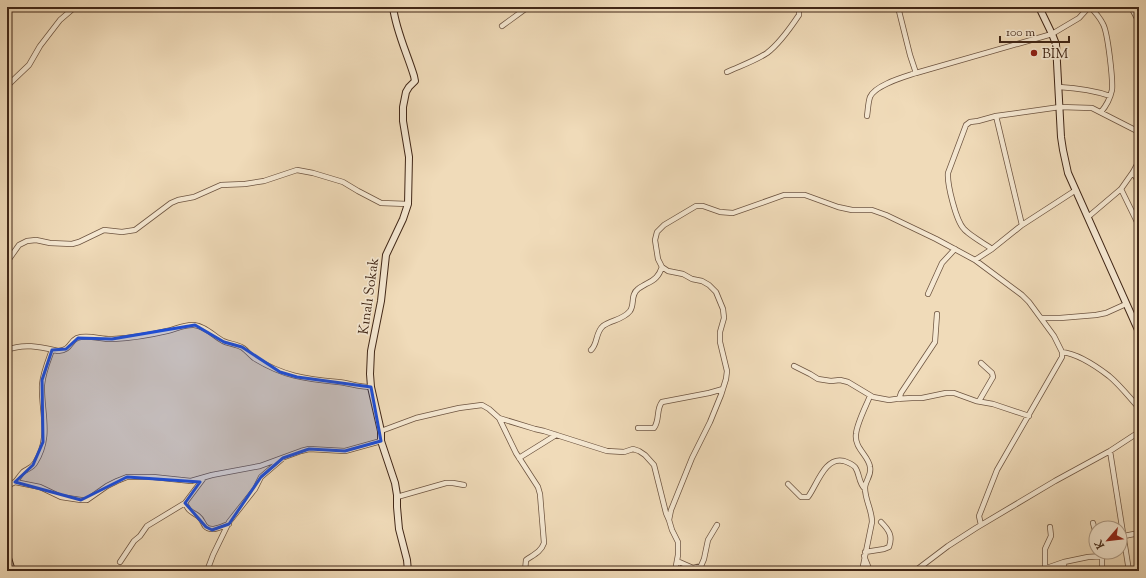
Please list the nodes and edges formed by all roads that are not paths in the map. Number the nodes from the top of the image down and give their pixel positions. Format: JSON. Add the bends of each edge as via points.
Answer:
{"nodes":[{"id":1,"x":75,"y":7,"type":"edge"},
{"id":2,"x":393,"y":7,"type":"edge"},
{"id":3,"x":528,"y":7,"type":"edge"},
{"id":4,"x":799,"y":7,"type":"edge"},
{"id":5,"x":898,"y":7,"type":"edge"},
{"id":6,"x":1039,"y":7,"type":"edge"},
{"id":7,"x":1089,"y":7,"type":"edge"},
{"id":8,"x":1131,"y":7,"type":"edge"},
{"id":9,"x":1139,"y":22,"type":"edge"},
{"id":10,"x":502,"y":26,"type":"dead end"},
{"id":11,"x":1052,"y":34,"type":"junction"},
{"id":12,"x":727,"y":72,"type":"dead end"},
{"id":13,"x":916,"y":72,"type":"junction"},
{"id":14,"x":7,"y":86,"type":"edge"},
{"id":15,"x":1059,"y":87,"type":"junction"},
{"id":16,"x":1110,"y":96,"type":"junction"},
{"id":17,"x":1060,"y":107,"type":"junction"},
{"id":18,"x":1101,"y":112,"type":"junction"},
{"id":19,"x":867,"y":116,"type":"dead end"},
{"id":20,"x":996,"y":116,"type":"junction"},
{"id":21,"x":1139,"y":132,"type":"edge"},
{"id":22,"x":1139,"y":162,"type":"edge"},
{"id":23,"x":1133,"y":172,"type":"junction"},
{"id":24,"x":1139,"y":183,"type":"edge"},
{"id":25,"x":1121,"y":189,"type":"junction"},
{"id":26,"x":1076,"y":190,"type":"junction"},
{"id":27,"x":408,"y":204,"type":"junction"},
{"id":28,"x":1088,"y":217,"type":"junction"},
{"id":29,"x":1022,"y":225,"type":"junction"},
{"id":30,"x":1139,"y":226,"type":"edge"},
{"id":31,"x":955,"y":249,"type":"junction"},
{"id":32,"x":992,"y":249,"type":"junction"},
{"id":33,"x":975,"y":260,"type":"junction"},
{"id":34,"x":7,"y":262,"type":"edge"},
{"id":35,"x":662,"y":267,"type":"junction"},
{"id":36,"x":928,"y":294,"type":"dead end"},
{"id":37,"x":1126,"y":304,"type":"junction"},
{"id":38,"x":1139,"y":313,"type":"edge"},
{"id":39,"x":937,"y":314,"type":"dead end"},
{"id":40,"x":1042,"y":318,"type":"junction"},
{"id":41,"x":1133,"y":318,"type":"junction"},
{"id":42,"x":1139,"y":332,"type":"edge"},
{"id":43,"x":7,"y":350,"type":"edge"},
{"id":44,"x":52,"y":350,"type":"junction"},
{"id":45,"x":591,"y":350,"type":"dead end"},
{"id":46,"x":1062,"y":352,"type":"junction"},
{"id":47,"x":981,"y":363,"type":"dead end"},
{"id":48,"x":794,"y":366,"type":"dead end"},
{"id":49,"x":371,"y":387,"type":"junction"},
{"id":50,"x":723,"y":389,"type":"junction"},
{"id":51,"x":870,"y":396,"type":"junction"},
{"id":52,"x":899,"y":399,"type":"junction"},
{"id":53,"x":978,"y":401,"type":"junction"},
{"id":54,"x":1139,"y":408,"type":"edge"},
{"id":55,"x":1028,"y":416,"type":"junction"},
{"id":56,"x":499,"y":418,"type":"junction"},
{"id":57,"x":638,"y":428,"type":"dead end"},
{"id":58,"x":381,"y":431,"type":"junction"},
{"id":59,"x":1139,"y":432,"type":"edge"},
{"id":60,"x":556,"y":435,"type":"junction"},
{"id":61,"x":381,"y":441,"type":"junction"},
{"id":62,"x":1110,"y":451,"type":"junction"},
{"id":63,"x":283,"y":458,"type":"junction"},
{"id":64,"x":519,"y":458,"type":"junction"},
{"id":65,"x":204,"y":478,"type":"junction"},
{"id":66,"x":15,"y":482,"type":"junction"},
{"id":67,"x":788,"y":484,"type":"dead end"},
{"id":68,"x":464,"y":485,"type":"dead end"},
{"id":69,"x":7,"y":486,"type":"edge"},
{"id":70,"x":865,"y":489,"type":"junction"},
{"id":71,"x":397,"y":497,"type":"junction"},
{"id":72,"x":185,"y":503,"type":"junction"},
{"id":73,"x":669,"y":520,"type":"junction"},
{"id":74,"x":1121,"y":520,"type":"edge"},
{"id":75,"x":881,"y":522,"type":"dead end"},
{"id":76,"x":229,"y":524,"type":"junction"},
{"id":77,"x":717,"y":524,"type":"dead end"},
{"id":78,"x":981,"y":525,"type":"junction"},
{"id":79,"x":1050,"y":526,"type":"dead end"},
{"id":80,"x":1139,"y":533,"type":"edge"},
{"id":81,"x":1128,"y":535,"type":"edge"},
{"id":82,"x":865,"y":554,"type":"junction"},
{"id":83,"x":7,"y":555,"type":"edge"},
{"id":84,"x":1088,"y":557,"type":"edge"},
{"id":85,"x":1101,"y":560,"type":"edge"},
{"id":86,"x":1128,"y":560,"type":"edge"},
{"id":87,"x":677,"y":561,"type":"junction"},
{"id":88,"x":120,"y":562,"type":"dead end"},
{"id":89,"x":1064,"y":562,"type":"junction"},
{"id":90,"x":1045,"y":568,"type":"junction"},
{"id":91,"x":12,"y":571,"type":"edge"},
{"id":92,"x":207,"y":571,"type":"edge"},
{"id":93,"x":408,"y":571,"type":"edge"},
{"id":94,"x":525,"y":571,"type":"edge"},
{"id":95,"x":675,"y":571,"type":"edge"},
{"id":96,"x":862,"y":571,"type":"edge"},
{"id":97,"x":870,"y":571,"type":"edge"},
{"id":98,"x":915,"y":571,"type":"edge"},
{"id":99,"x":1038,"y":571,"type":"edge"},
{"id":100,"x":1064,"y":571,"type":"edge"},
{"id":101,"x":1102,"y":571,"type":"edge"},
{"id":102,"x":1129,"y":571,"type":"edge"}],
"edges":[{"from":1,"to":14,"type":"street","via":[[60,20],[29,64]]},
{"from":2,"to":27,"type":"street","name":"Kınalı Sokak","via":[[415,81],[406,92],[403,107],[408,157]]},
{"from":3,"to":10,"type":"street"},
{"from":4,"to":12,"type":"street","via":[[797,19],[771,49]]},
{"from":5,"to":13,"type":"street"},
{"from":6,"to":11,"type":"street"},
{"from":7,"to":11,"type":"street","via":[[1079,18]]},
{"from":7,"to":16,"type":"street","via":[[1104,26],[1107,36],[1112,88]]},
{"from":8,"to":9,"type":"street"},
{"from":11,"to":13,"type":"street"},
{"from":11,"to":15,"type":"street","via":[[1056,44]]},
{"from":13,"to":19,"type":"street","via":[[873,93]]},
{"from":15,"to":16,"type":"street","via":[[1097,91]]},
{"from":15,"to":17,"type":"street"},
{"from":16,"to":18,"type":"street","via":[[1108,104]]},
{"from":17,"to":18,"type":"street","via":[[1092,108]]},
{"from":17,"to":20,"type":"street"},
{"from":17,"to":26,"type":"street","via":[[1062,150]]},
{"from":18,"to":21,"type":"street"},
{"from":20,"to":29,"type":"street"},
{"from":20,"to":32,"type":"street","via":[[966,125],[948,173],[957,216],[964,230]]},
{"from":22,"to":23,"type":"street"},
{"from":23,"to":24,"type":"street"},
{"from":23,"to":25,"type":"street"},
{"from":25,"to":28,"type":"street"},
{"from":25,"to":30,"type":"street"},
{"from":26,"to":28,"type":"street"},
{"from":26,"to":29,"type":"street"},
{"from":27,"to":34,"type":"street","via":[[381,202],[343,182],[296,170],[264,181],[221,185],[194,197],[178,200],[135,230],[104,230],[72,244],[27,241],[19,245]]},
{"from":27,"to":49,"type":"street","name":"Kınalı Sokak","via":[[386,255],[381,301],[371,351]]},
{"from":28,"to":37,"type":"street"},
{"from":29,"to":32,"type":"street"},
{"from":31,"to":33,"type":"street"},
{"from":31,"to":35,"type":"street","via":[[872,210],[838,207],[806,195],[784,195],[734,213],[720,212],[703,206],[696,206],[683,213],[657,232],[655,240]]},
{"from":31,"to":36,"type":"street","via":[[942,263]]},
{"from":32,"to":33,"type":"street"},
{"from":33,"to":40,"type":"street","via":[[1022,295]]},
{"from":35,"to":45,"type":"street","via":[[657,278],[637,289],[632,296],[631,309],[600,330]]},
{"from":35,"to":50,"type":"street","via":[[702,281],[716,292],[724,318],[720,332],[727,371]]},
{"from":37,"to":40,"type":"street","via":[[1096,315]]},
{"from":37,"to":41,"type":"street"},
{"from":38,"to":41,"type":"street"},
{"from":39,"to":52,"type":"street","via":[[935,342]]},
{"from":40,"to":46,"type":"street"},
{"from":41,"to":42,"type":"street"},
{"from":43,"to":44,"type":"street","via":[[28,345]]},
{"from":44,"to":49,"type":"street","via":[[66,349],[78,338],[118,339],[195,325],[224,342],[242,347],[253,357],[280,372],[327,382]]},
{"from":44,"to":66,"type":"street","via":[[42,380],[45,424],[41,450],[34,465],[23,472]]},
{"from":46,"to":54,"type":"street","via":[[1078,356],[1110,376]]},
{"from":46,"to":55,"type":"street","via":[[1062,357]]},
{"from":47,"to":53,"type":"street","via":[[993,377]]},
{"from":48,"to":51,"type":"street","via":[[818,379],[848,382]]},
{"from":49,"to":58,"type":"street","name":"Kınalı Sokak"},
{"from":50,"to":57,"type":"street","via":[[662,402],[654,428]]},
{"from":50,"to":73,"type":"street","via":[[692,458]]},
{"from":51,"to":52,"type":"street","via":[[889,400]]},
{"from":51,"to":70,"type":"street","via":[[856,433],[856,441],[870,465]]},
{"from":52,"to":53,"type":"street","via":[[954,393]]},
{"from":53,"to":55,"type":"street"},
{"from":55,"to":78,"type":"street","via":[[997,470],[979,516]]},
{"from":56,"to":58,"type":"street","via":[[482,405],[416,418]]},
{"from":56,"to":60,"type":"street"},
{"from":56,"to":64,"type":"street"},
{"from":58,"to":61,"type":"street","name":"Kınalı Sokak"},
{"from":59,"to":62,"type":"street"},
{"from":60,"to":64,"type":"street"},
{"from":60,"to":73,"type":"street","via":[[607,451],[624,452],[633,448],[645,455],[654,465]]},
{"from":61,"to":63,"type":"street","via":[[345,451],[308,449]]},
{"from":61,"to":71,"type":"street","name":"Kınalı Sokak"},
{"from":62,"to":74,"type":"street"},
{"from":62,"to":78,"type":"street"},
{"from":63,"to":65,"type":"street","via":[[260,466]]},
{"from":63,"to":76,"type":"street","via":[[261,477]]},
{"from":64,"to":94,"type":"street","via":[[540,494],[544,543],[539,551],[526,560]]},
{"from":65,"to":66,"type":"street","via":[[191,481],[128,477],[107,486],[87,500],[61,497],[40,488]]},
{"from":65,"to":72,"type":"street"},
{"from":66,"to":69,"type":"street"},
{"from":67,"to":70,"type":"street","via":[[801,496],[808,497],[828,465],[839,460],[854,467]]},
{"from":68,"to":71,"type":"street","via":[[446,483]]},
{"from":70,"to":82,"type":"street","via":[[872,517]]},
{"from":71,"to":93,"type":"street","name":"Kınalı Sokak","via":[[399,529]]},
{"from":72,"to":76,"type":"street","via":[[188,510],[198,516],[209,529]]},
{"from":72,"to":88,"type":"street","via":[[147,526]]},
{"from":73,"to":87,"type":"street","via":[[678,542]]},
{"from":75,"to":82,"type":"street","via":[[890,533],[891,541],[888,547]]},
{"from":76,"to":92,"type":"street"},
{"from":77,"to":87,"type":"street","via":[[708,540],[701,566],[694,568]]},
{"from":78,"to":98,"type":"street"},
{"from":79,"to":90,"type":"street","via":[[1051,536],[1045,549]]},
{"from":80,"to":81,"type":"street"},
{"from":82,"to":96,"type":"street"},
{"from":82,"to":97,"type":"street"},
{"from":83,"to":91,"type":"street"},
{"from":84,"to":89,"type":"street"},
{"from":85,"to":101,"type":"street"},
{"from":86,"to":102,"type":"street"},
{"from":87,"to":95,"type":"street"},
{"from":89,"to":90,"type":"street"},
{"from":89,"to":100,"type":"street"},
{"from":90,"to":99,"type":"street"}]}
